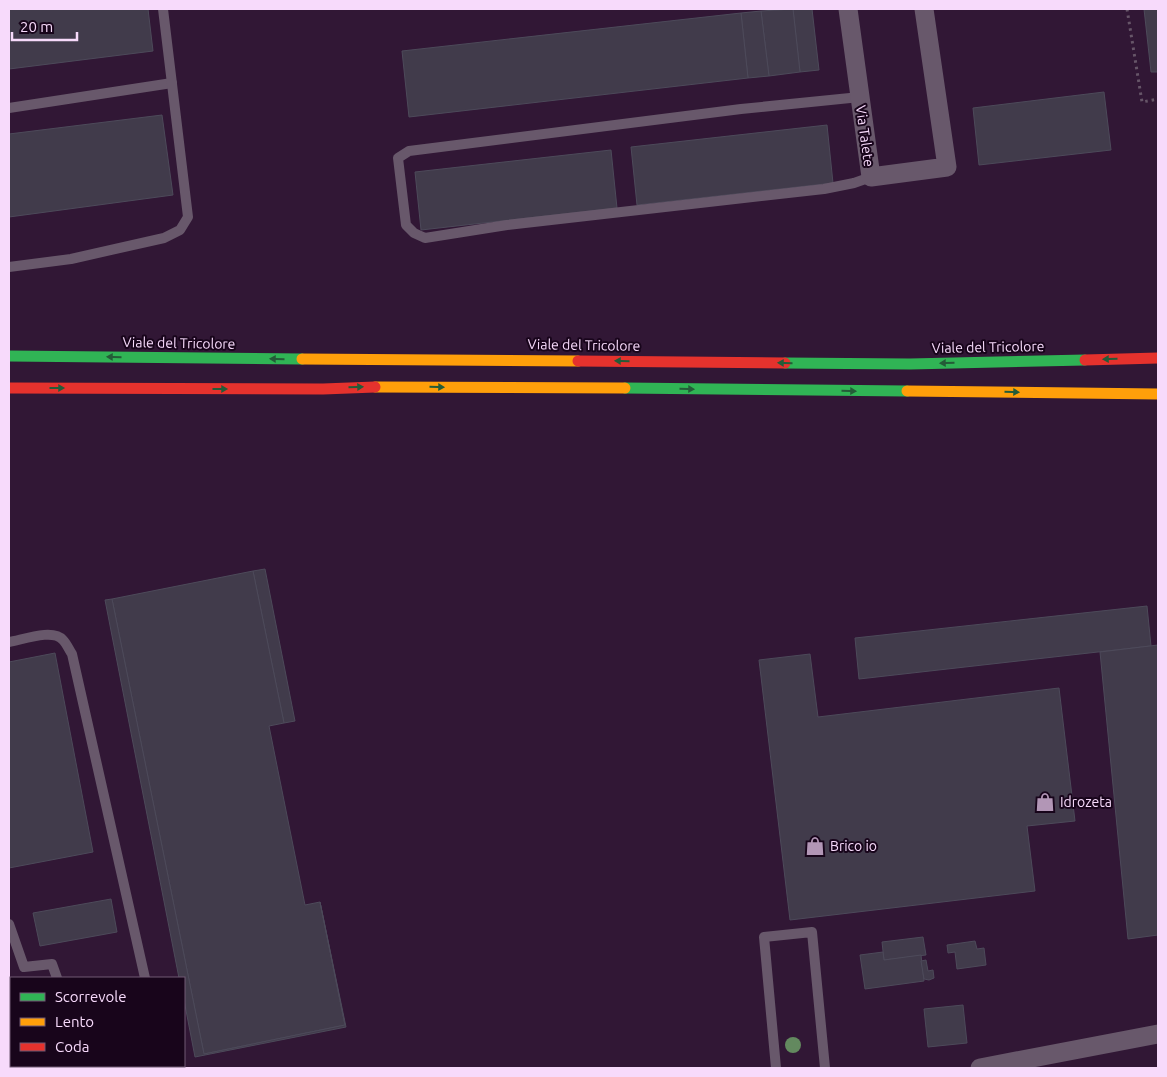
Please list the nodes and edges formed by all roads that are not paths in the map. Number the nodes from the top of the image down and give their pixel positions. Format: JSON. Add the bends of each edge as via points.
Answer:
{"nodes":[{"id":1,"x":163,"y":9,"type":"edge"},
{"id":2,"x":848,"y":9,"type":"edge"},
{"id":3,"x":924,"y":9,"type":"edge"},
{"id":4,"x":172,"y":84,"type":"junction"},
{"id":5,"x":860,"y":97,"type":"junction"},
{"id":6,"x":9,"y":108,"type":"edge"},
{"id":7,"x":870,"y":177,"type":"junction"},
{"id":8,"x":9,"y":267,"type":"edge"},
{"id":9,"x":9,"y":356,"type":"edge"},
{"id":10,"x":1158,"y":358,"type":"edge"},
{"id":11,"x":9,"y":388,"type":"edge"},
{"id":12,"x":1158,"y":394,"type":"edge"},
{"id":13,"x":9,"y":642,"type":"edge"},
{"id":14,"x":9,"y":924,"type":"edge"},
{"id":15,"x":57,"y":977,"type":"edge"},
{"id":16,"x":145,"y":977,"type":"edge"},
{"id":17,"x":1158,"y":1034,"type":"edge"},
{"id":18,"x":776,"y":1068,"type":"edge"},
{"id":19,"x":825,"y":1068,"type":"edge"},
{"id":20,"x":980,"y":1068,"type":"edge"}],
"edges":[{"from":1,"to":4,"type":"lane"},
{"from":2,"to":5,"type":"street","name":"Via Talete"},
{"from":3,"to":7,"type":"street","name":"Via Talete","via":[[947,167]]},
{"from":4,"to":6,"type":"lane"},
{"from":4,"to":8,"type":"lane","via":[[188,218],[180,230],[164,238],[71,259]]},
{"from":5,"to":7,"type":"street","name":"Via Talete"},
{"from":5,"to":7,"type":"lane","via":[[409,152],[398,158],[406,225],[425,238],[507,225],[824,189]]},
{"from":10,"to":9,"type":"highway","name":"Viale del Tricolore","one_way":true,"via":[[910,364]]},
{"from":11,"to":12,"type":"highway","one_way":true,"via":[[323,389],[388,386]]},
{"from":13,"to":16,"type":"lane","via":[[58,636],[72,654]]},
{"from":14,"to":15,"type":"lane","via":[[24,967],[52,964]]},
{"from":17,"to":20,"type":"street"},
{"from":18,"to":19,"type":"lane","via":[[764,937],[812,932]]}]}
